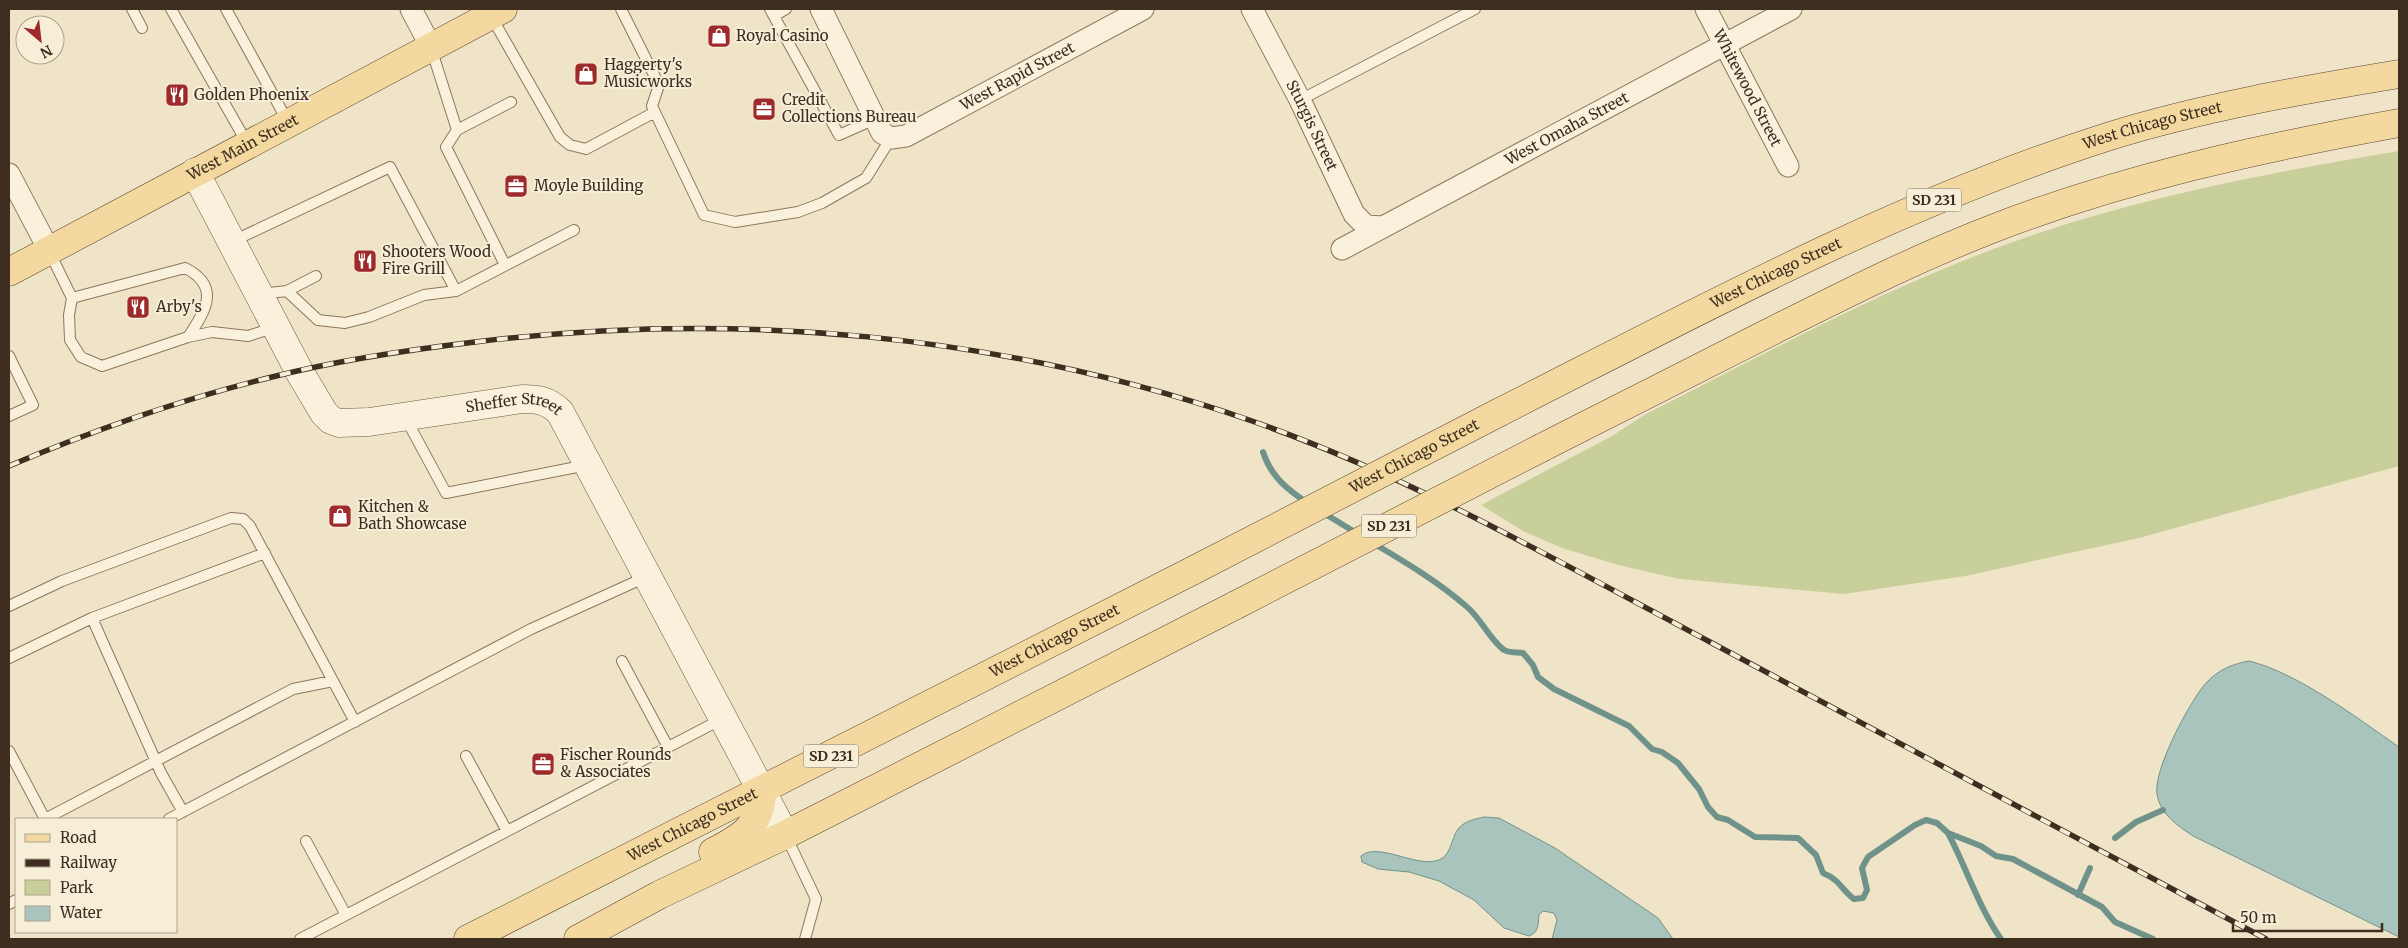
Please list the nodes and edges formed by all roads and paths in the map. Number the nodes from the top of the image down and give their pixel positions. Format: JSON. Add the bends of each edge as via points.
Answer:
{"nodes":[{"id":1,"x":132,"y":9,"type":"edge"},
{"id":2,"x":171,"y":9,"type":"edge"},
{"id":3,"x":226,"y":9,"type":"edge"},
{"id":4,"x":410,"y":9,"type":"edge"},
{"id":5,"x":621,"y":9,"type":"edge"},
{"id":6,"x":786,"y":9,"type":"edge"},
{"id":7,"x":821,"y":9,"type":"edge"},
{"id":8,"x":1143,"y":9,"type":"edge"},
{"id":9,"x":1252,"y":9,"type":"edge"},
{"id":10,"x":1475,"y":9,"type":"edge"},
{"id":11,"x":1706,"y":9,"type":"edge"},
{"id":12,"x":1791,"y":9,"type":"edge"},
{"id":13,"x":497,"y":12,"type":"edge"},
{"id":14,"x":772,"y":12,"type":"edge"},
{"id":15,"x":142,"y":28,"type":"dead end"},
{"id":16,"x":1725,"y":44,"type":"junction"},
{"id":17,"x":431,"y":47,"type":"junction"},
{"id":18,"x":2399,"y":74,"type":"edge"},
{"id":19,"x":1300,"y":100,"type":"junction"},
{"id":20,"x":511,"y":102,"type":"dead end"},
{"id":21,"x":655,"y":112,"type":"junction"},
{"id":22,"x":2399,"y":112,"type":"edge"},
{"id":23,"x":875,"y":118,"type":"junction"},
{"id":24,"x":288,"y":123,"type":"junction"},
{"id":25,"x":2399,"y":123,"type":"edge"},
{"id":26,"x":457,"y":130,"type":"junction"},
{"id":27,"x":2324,"y":137,"type":"junction"},
{"id":28,"x":890,"y":138,"type":"junction"},
{"id":29,"x":247,"y":144,"type":"junction"},
{"id":30,"x":1788,"y":166,"type":"dead end"},
{"id":31,"x":196,"y":172,"type":"junction"},
{"id":32,"x":9,"y":174,"type":"edge"},
{"id":33,"x":1383,"y":226,"type":"junction"},
{"id":34,"x":574,"y":230,"type":"dead end"},
{"id":35,"x":232,"y":242,"type":"junction"},
{"id":36,"x":1342,"y":249,"type":"dead end"},
{"id":37,"x":49,"y":250,"type":"junction"},
{"id":38,"x":505,"y":265,"type":"junction"},
{"id":39,"x":9,"y":272,"type":"edge"},
{"id":40,"x":316,"y":276,"type":"dead end"},
{"id":41,"x":286,"y":291,"type":"junction"},
{"id":42,"x":456,"y":291,"type":"junction"},
{"id":43,"x":260,"y":294,"type":"junction"},
{"id":44,"x":72,"y":298,"type":"junction"},
{"id":45,"x":277,"y":326,"type":"junction"},
{"id":46,"x":188,"y":337,"type":"junction"},
{"id":47,"x":9,"y":356,"type":"edge"},
{"id":48,"x":9,"y":416,"type":"edge"},
{"id":49,"x":404,"y":416,"type":"junction"},
{"id":50,"x":588,"y":465,"type":"junction"},
{"id":51,"x":265,"y":553,"type":"junction"},
{"id":52,"x":647,"y":576,"type":"junction"},
{"id":53,"x":9,"y":606,"type":"edge"},
{"id":54,"x":92,"y":618,"type":"junction"},
{"id":55,"x":9,"y":658,"type":"edge"},
{"id":56,"x":622,"y":661,"type":"dead end"},
{"id":57,"x":333,"y":681,"type":"junction"},
{"id":58,"x":723,"y":718,"type":"junction"},
{"id":59,"x":355,"y":722,"type":"junction"},
{"id":60,"x":668,"y":747,"type":"junction"},
{"id":61,"x":9,"y":751,"type":"edge"},
{"id":62,"x":466,"y":756,"type":"dead end"},
{"id":63,"x":156,"y":760,"type":"junction"},
{"id":64,"x":762,"y":791,"type":"junction"},
{"id":65,"x":183,"y":812,"type":"junction"},
{"id":66,"x":44,"y":818,"type":"edge"},
{"id":67,"x":47,"y":818,"type":"edge"},
{"id":68,"x":171,"y":818,"type":"edge"},
{"id":69,"x":507,"y":831,"type":"junction"},
{"id":70,"x":785,"y":835,"type":"junction"},
{"id":71,"x":306,"y":841,"type":"dead end"},
{"id":72,"x":346,"y":915,"type":"junction"},
{"id":73,"x":585,"y":938,"type":"edge"},
{"id":74,"x":300,"y":939,"type":"edge"},
{"id":75,"x":468,"y":939,"type":"edge"},
{"id":76,"x":805,"y":939,"type":"edge"}],
"edges":[{"from":1,"to":15,"type":"lane"},
{"from":2,"to":29,"type":"lane"},
{"from":3,"to":24,"type":"lane"},
{"from":4,"to":17,"type":"street"},
{"from":5,"to":21,"type":"lane","via":[[659,85],[652,106]]},
{"from":6,"to":14,"type":"lane"},
{"from":7,"to":23,"type":"street"},
{"from":8,"to":28,"type":"street","name":"West Rapid Street","via":[[906,136]]},
{"from":9,"to":19,"type":"street","name":"Sturgis Street"},
{"from":10,"to":19,"type":"lane"},
{"from":11,"to":16,"type":"street","name":"Whitewood Street"},
{"from":12,"to":16,"type":"street","name":"West Omaha Street"},
{"from":13,"to":17,"type":"main road","name":"West Main Street"},
{"from":13,"to":21,"type":"lane","via":[[560,137],[570,145],[586,149]]},
{"from":14,"to":23,"type":"lane","via":[[839,135]]},
{"from":16,"to":30,"type":"street","name":"Whitewood Street"},
{"from":16,"to":33,"type":"street","name":"West Omaha Street"},
{"from":17,"to":24,"type":"main road","name":"West Main Street"},
{"from":17,"to":26,"type":"lane"},
{"from":18,"to":64,"type":"main road","name":"West Chicago Street","number":"SD 231","bridge":true,"via":[[2181,117],[2112,136],[1982,181],[1862,231],[1500,412]]},
{"from":19,"to":33,"type":"street","name":"Sturgis Street","via":[[1354,214],[1366,226]]},
{"from":20,"to":26,"type":"lane"},
{"from":21,"to":28,"type":"lane","via":[[704,215],[735,222],[798,212],[822,203],[866,178]]},
{"from":22,"to":27,"type":"main road"},
{"from":23,"to":28,"type":"street","via":[[882,133]]},
{"from":24,"to":29,"type":"main road","name":"West Main Street"},
{"from":25,"to":27,"type":"main road","number":"SD 231"},
{"from":26,"to":38,"type":"lane","via":[[446,147]]},
{"from":27,"to":70,"type":"main road","number":"SD 231","bridge":true,"via":[[2111,188],[1994,228],[1889,273],[1542,446]]},
{"from":29,"to":31,"type":"main road","name":"West Main Street"},
{"from":31,"to":35,"type":"street","name":"Sheffer Street"},
{"from":31,"to":37,"type":"main road","name":"West Main Street"},
{"from":32,"to":37,"type":"street"},
{"from":33,"to":36,"type":"street","name":"West Omaha Street"},
{"from":34,"to":38,"type":"lane"},
{"from":35,"to":42,"type":"lane","via":[[390,166]]},
{"from":35,"to":43,"type":"street","name":"Sheffer Street"},
{"from":37,"to":39,"type":"main road","name":"West Main Street"},
{"from":37,"to":44,"type":"lane"},
{"from":38,"to":42,"type":"lane"},
{"from":40,"to":41,"type":"lane"},
{"from":41,"to":42,"type":"lane","via":[[318,320],[345,323],[424,295]]},
{"from":41,"to":43,"type":"lane"},
{"from":43,"to":45,"type":"street","name":"Sheffer Street"},
{"from":44,"to":46,"type":"lane","via":[[70,340],[81,357],[102,366]]},
{"from":44,"to":46,"type":"lane","via":[[185,268],[199,275],[207,292],[205,312]]},
{"from":45,"to":46,"type":"lane","via":[[248,336],[212,332]]},
{"from":45,"to":49,"type":"street","name":"Sheffer Street","via":[[317,402],[331,420],[353,423]]},
{"from":47,"to":48,"type":"lane","via":[[33,405]]},
{"from":49,"to":50,"type":"street","name":"Sheffer Street","via":[[538,399],[550,403],[560,412]]},
{"from":49,"to":50,"type":"lane","via":[[446,493]]},
{"from":50,"to":52,"type":"street","name":"Sheffer Street"},
{"from":51,"to":53,"type":"lane","via":[[250,526],[243,519],[231,518],[62,581]]},
{"from":51,"to":54,"type":"lane"},
{"from":51,"to":57,"type":"lane"},
{"from":52,"to":58,"type":"street","name":"Sheffer Street"},
{"from":52,"to":59,"type":"lane","via":[[531,629]]},
{"from":54,"to":55,"type":"lane"},
{"from":54,"to":63,"type":"lane"},
{"from":56,"to":60,"type":"lane"},
{"from":57,"to":59,"type":"lane"},
{"from":57,"to":63,"type":"lane","via":[[293,689]]},
{"from":58,"to":60,"type":"lane"},
{"from":58,"to":64,"type":"street","name":"Sheffer Street"},
{"from":59,"to":65,"type":"lane"},
{"from":60,"to":69,"type":"lane"},
{"from":61,"to":66,"type":"lane"},
{"from":62,"to":69,"type":"lane"},
{"from":63,"to":65,"type":"lane"},
{"from":63,"to":67,"type":"lane"},
{"from":64,"to":70,"type":"street","name":"Sheffer Street"},
{"from":64,"to":73,"type":"main road","via":[[761,806],[754,823],[739,839],[652,883]]},
{"from":64,"to":75,"type":"main road","name":"West Chicago Street","number":"SD 231"},
{"from":65,"to":68,"type":"lane"},
{"from":69,"to":72,"type":"lane"},
{"from":70,"to":73,"type":"main road","number":"SD 231","via":[[659,895]]},
{"from":70,"to":76,"type":"lane","via":[[816,900]]},
{"from":71,"to":72,"type":"lane"},
{"from":72,"to":74,"type":"lane"}]}
